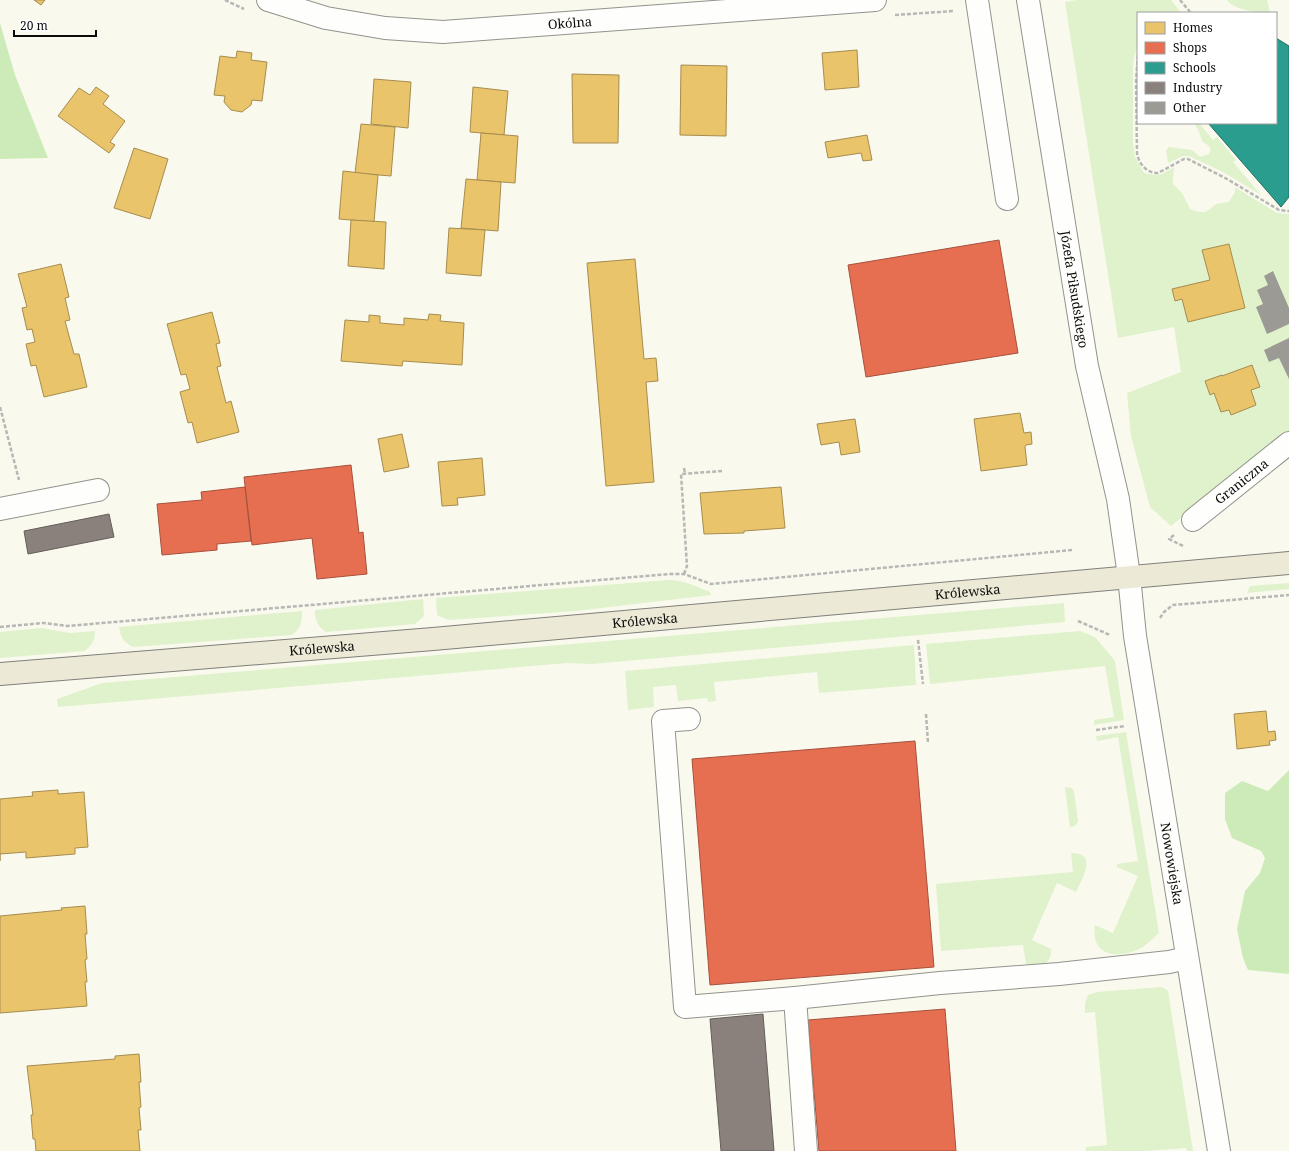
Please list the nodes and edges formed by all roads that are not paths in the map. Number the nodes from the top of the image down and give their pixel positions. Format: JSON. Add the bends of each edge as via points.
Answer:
{"nodes":[{"id":1,"x":268,"y":0,"type":"edge"},
{"id":2,"x":875,"y":0,"type":"edge"},
{"id":3,"x":977,"y":0,"type":"edge"},
{"id":4,"x":1028,"y":0,"type":"edge"},
{"id":5,"x":1007,"y":199,"type":"dead end"},
{"id":6,"x":1289,"y":443,"type":"edge"},
{"id":7,"x":98,"y":490,"type":"dead end"},
{"id":8,"x":0,"y":509,"type":"edge"},
{"id":9,"x":1193,"y":520,"type":"dead end"},
{"id":10,"x":1289,"y":563,"type":"edge"},
{"id":11,"x":1129,"y":576,"type":"junction"},
{"id":12,"x":0,"y":674,"type":"edge"},
{"id":13,"x":689,"y":719,"type":"dead end"},
{"id":14,"x":1187,"y":958,"type":"junction"},
{"id":15,"x":795,"y":998,"type":"junction"},
{"id":16,"x":806,"y":1151,"type":"edge"},
{"id":17,"x":1219,"y":1151,"type":"edge"}],
"edges":[{"from":1,"to":2,"type":"street","name":"Okólna","via":[[326,18],[385,28],[443,32]]},
{"from":3,"to":5,"type":"street"},
{"from":4,"to":11,"type":"street","name":"Józefa Piłsudskiego","via":[[1087,366],[1114,479]]},
{"from":6,"to":9,"type":"street","name":"Graniczna"},
{"from":7,"to":8,"type":"street"},
{"from":10,"to":11,"type":"main road","name":"Królewska"},
{"from":11,"to":12,"type":"main road","name":"Królewska"},
{"from":11,"to":14,"type":"street","name":"Nowowiejska","via":[[1135,636]]},
{"from":13,"to":15,"type":"street","via":[[663,721],[685,1007]]},
{"from":14,"to":15,"type":"street","via":[[1059,974]]},
{"from":14,"to":17,"type":"street","name":"Nowowiejska"},
{"from":15,"to":16,"type":"street"}]}
